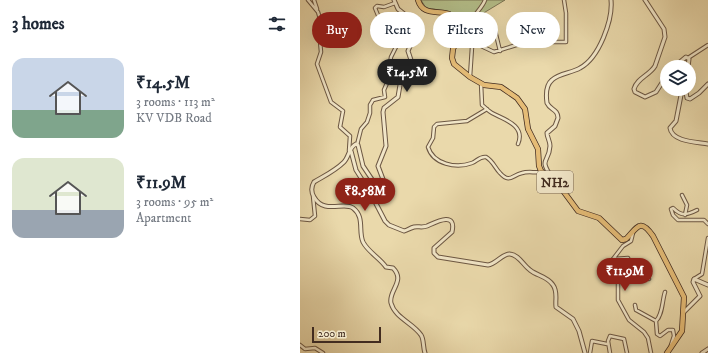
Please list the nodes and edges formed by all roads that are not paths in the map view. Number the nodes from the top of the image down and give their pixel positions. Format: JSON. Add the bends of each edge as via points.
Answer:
{"nodes":[{"id":1,"x":308,"y":0,"type":"edge"},
{"id":2,"x":314,"y":0,"type":"edge"},
{"id":3,"x":418,"y":0,"type":"edge"},
{"id":4,"x":485,"y":0,"type":"edge"},
{"id":5,"x":564,"y":0,"type":"edge"},
{"id":6,"x":611,"y":0,"type":"edge"},
{"id":7,"x":645,"y":0,"type":"edge"},
{"id":8,"x":394,"y":1,"type":"edge"},
{"id":9,"x":318,"y":12,"type":"joint"},
{"id":10,"x":708,"y":45,"type":"edge"},
{"id":11,"x":321,"y":48,"type":"edge"},
{"id":12,"x":500,"y":51,"type":"junction"},
{"id":13,"x":688,"y":58,"type":"joint"},
{"id":14,"x":681,"y":60,"type":"edge"},
{"id":15,"x":470,"y":77,"type":"junction"},
{"id":16,"x":481,"y":83,"type":"junction"},
{"id":17,"x":660,"y":84,"type":"edge"},
{"id":18,"x":708,"y":84,"type":"edge"},
{"id":19,"x":696,"y":95,"type":"edge"},
{"id":20,"x":681,"y":96,"type":"edge"},
{"id":21,"x":687,"y":96,"type":"edge"},
{"id":22,"x":694,"y":96,"type":"edge"},
{"id":23,"x":487,"y":109,"type":"junction"},
{"id":24,"x":518,"y":144,"type":"dead end"},
{"id":25,"x":708,"y":144,"type":"edge"},
{"id":26,"x":357,"y":145,"type":"junction"},
{"id":27,"x":350,"y":152,"type":"junction"},
{"id":28,"x":543,"y":172,"type":"junction"},
{"id":29,"x":554,"y":182,"type":"junction"},
{"id":30,"x":312,"y":194,"type":"junction"},
{"id":31,"x":682,"y":195,"type":"dead end"},
{"id":32,"x":698,"y":210,"type":"dead end"},
{"id":33,"x":685,"y":215,"type":"junction"},
{"id":34,"x":300,"y":219,"type":"edge"},
{"id":35,"x":708,"y":224,"type":"edge"},
{"id":36,"x":635,"y":227,"type":"junction"},
{"id":37,"x":708,"y":238,"type":"edge"},
{"id":38,"x":613,"y":259,"type":"junction"},
{"id":39,"x":649,"y":279,"type":"dead end"},
{"id":40,"x":694,"y":279,"type":"junction"},
{"id":41,"x":708,"y":284,"type":"edge"},
{"id":42,"x":665,"y":292,"type":"dead end"},
{"id":43,"x":635,"y":306,"type":"dead end"},
{"id":44,"x":682,"y":314,"type":"junction"},
{"id":45,"x":656,"y":321,"type":"junction"},
{"id":46,"x":607,"y":344,"type":"junction"},
{"id":47,"x":300,"y":345,"type":"edge"},
{"id":48,"x":708,"y":349,"type":"edge"},
{"id":49,"x":323,"y":353,"type":"edge"},
{"id":50,"x":425,"y":353,"type":"edge"},
{"id":51,"x":584,"y":353,"type":"edge"},
{"id":52,"x":590,"y":353,"type":"edge"},
{"id":53,"x":610,"y":353,"type":"edge"},
{"id":54,"x":627,"y":353,"type":"edge"},
{"id":55,"x":651,"y":353,"type":"edge"},
{"id":56,"x":668,"y":353,"type":"edge"},
{"id":57,"x":702,"y":353,"type":"edge"}],
"edges":[{"from":1,"to":9,"type":"street"},
{"from":2,"to":9,"type":"street"},
{"from":3,"to":15,"type":"highway","number":"NH2","via":[[428,11],[450,14],[457,23],[459,32],[452,58],[458,69]]},
{"from":4,"to":12,"type":"street","via":[[471,24],[476,30],[489,21],[493,22]]},
{"from":5,"to":12,"type":"street","via":[[566,42],[526,42]]},
{"from":6,"to":29,"type":"street","via":[[608,27],[594,53],[581,68],[552,80],[548,86],[547,103],[558,116],[557,123],[547,133],[550,146],[544,164]]},
{"from":7,"to":17,"type":"street","via":[[663,25],[664,37],[655,66],[634,86],[635,92],[645,98],[653,94]]},
{"from":8,"to":26,"type":"street","via":[[384,7],[375,8],[384,30],[396,36],[396,45],[384,90],[385,97],[374,100],[370,105],[370,113],[361,129]]},
{"from":8,"to":26,"type":"street","via":[[408,17],[414,37],[408,51],[411,67],[401,79],[398,97],[384,108],[383,112],[386,146],[378,166],[384,182],[383,192],[381,193],[368,175]]},
{"from":10,"to":13,"type":"street"},
{"from":11,"to":27,"type":"street","via":[[317,62],[331,102],[343,111],[340,126],[350,136]]},
{"from":12,"to":15,"type":"street","via":[[493,52],[479,45],[473,46]]},
{"from":13,"to":14,"type":"street"},
{"from":15,"to":16,"type":"highway","number":"NH2"},
{"from":16,"to":23,"type":"street","via":[[481,102]]},
{"from":16,"to":28,"type":"highway","number":"NH2","via":[[502,87],[525,108],[528,129],[538,149],[539,166]]},
{"from":18,"to":19,"type":"street"},
{"from":20,"to":25,"type":"street","via":[[676,122],[670,128],[671,132],[690,143]]},
{"from":21,"to":22,"type":"street","via":[[690,99]]},
{"from":23,"to":24,"type":"street","via":[[515,125],[519,135]]},
{"from":23,"to":28,"type":"street","via":[[467,121],[438,124],[434,127],[434,138],[428,147],[429,150],[441,162],[452,165],[468,164],[483,156],[486,157],[492,160],[507,178],[513,178],[523,172]]},
{"from":26,"to":27,"type":"street","via":[[353,146]]},
{"from":27,"to":30,"type":"street","via":[[341,165],[314,182]]},
{"from":27,"to":51,"type":"street","via":[[356,170],[389,225],[404,231],[414,227],[426,227],[439,220],[450,222],[452,232],[434,248],[434,253],[438,257],[488,265],[510,254],[516,256],[535,274],[550,282],[556,290],[556,307],[573,319],[579,331]]},
{"from":28,"to":29,"type":"highway","number":"NH2"},
{"from":29,"to":36,"type":"highway","number":"NH2","via":[[578,211],[599,218],[622,240],[630,235]]},
{"from":30,"to":34,"type":"street","via":[[315,216],[310,220]]},
{"from":30,"to":50,"type":"street","via":[[315,199],[327,206],[349,206],[354,209],[361,222],[361,237],[364,243],[386,267],[396,271],[397,284],[391,297],[391,305],[400,317],[422,335]]},
{"from":31,"to":33,"type":"street","via":[[687,205]]},
{"from":32,"to":33,"type":"street"},
{"from":33,"to":35,"type":"street","via":[[671,209],[673,216],[678,220],[704,220]]},
{"from":36,"to":38,"type":"street","via":[[631,241],[623,246]]},
{"from":36,"to":44,"type":"highway","via":[[646,227],[653,236],[683,292]]},
{"from":37,"to":40,"type":"street","via":[[702,274]]},
{"from":38,"to":39,"type":"street","via":[[628,258],[637,278],[643,271]]},
{"from":38,"to":55,"type":"street","via":[[618,272],[618,300],[629,320],[648,338]]},
{"from":40,"to":41,"type":"street"},
{"from":40,"to":44,"type":"street","via":[[700,296]]},
{"from":42,"to":45,"type":"street"},
{"from":43,"to":45,"type":"street","via":[[636,310]]},
{"from":44,"to":56,"type":"highway","via":[[682,331]]},
{"from":45,"to":56,"type":"street","via":[[658,336],[671,330],[674,333]]},
{"from":46,"to":52,"type":"street","via":[[592,341]]},
{"from":46,"to":53,"type":"street"},
{"from":46,"to":54,"type":"street","via":[[610,336],[623,338]]},
{"from":47,"to":49,"type":"street","via":[[304,349],[315,348]]},
{"from":48,"to":57,"type":"street"}]}
